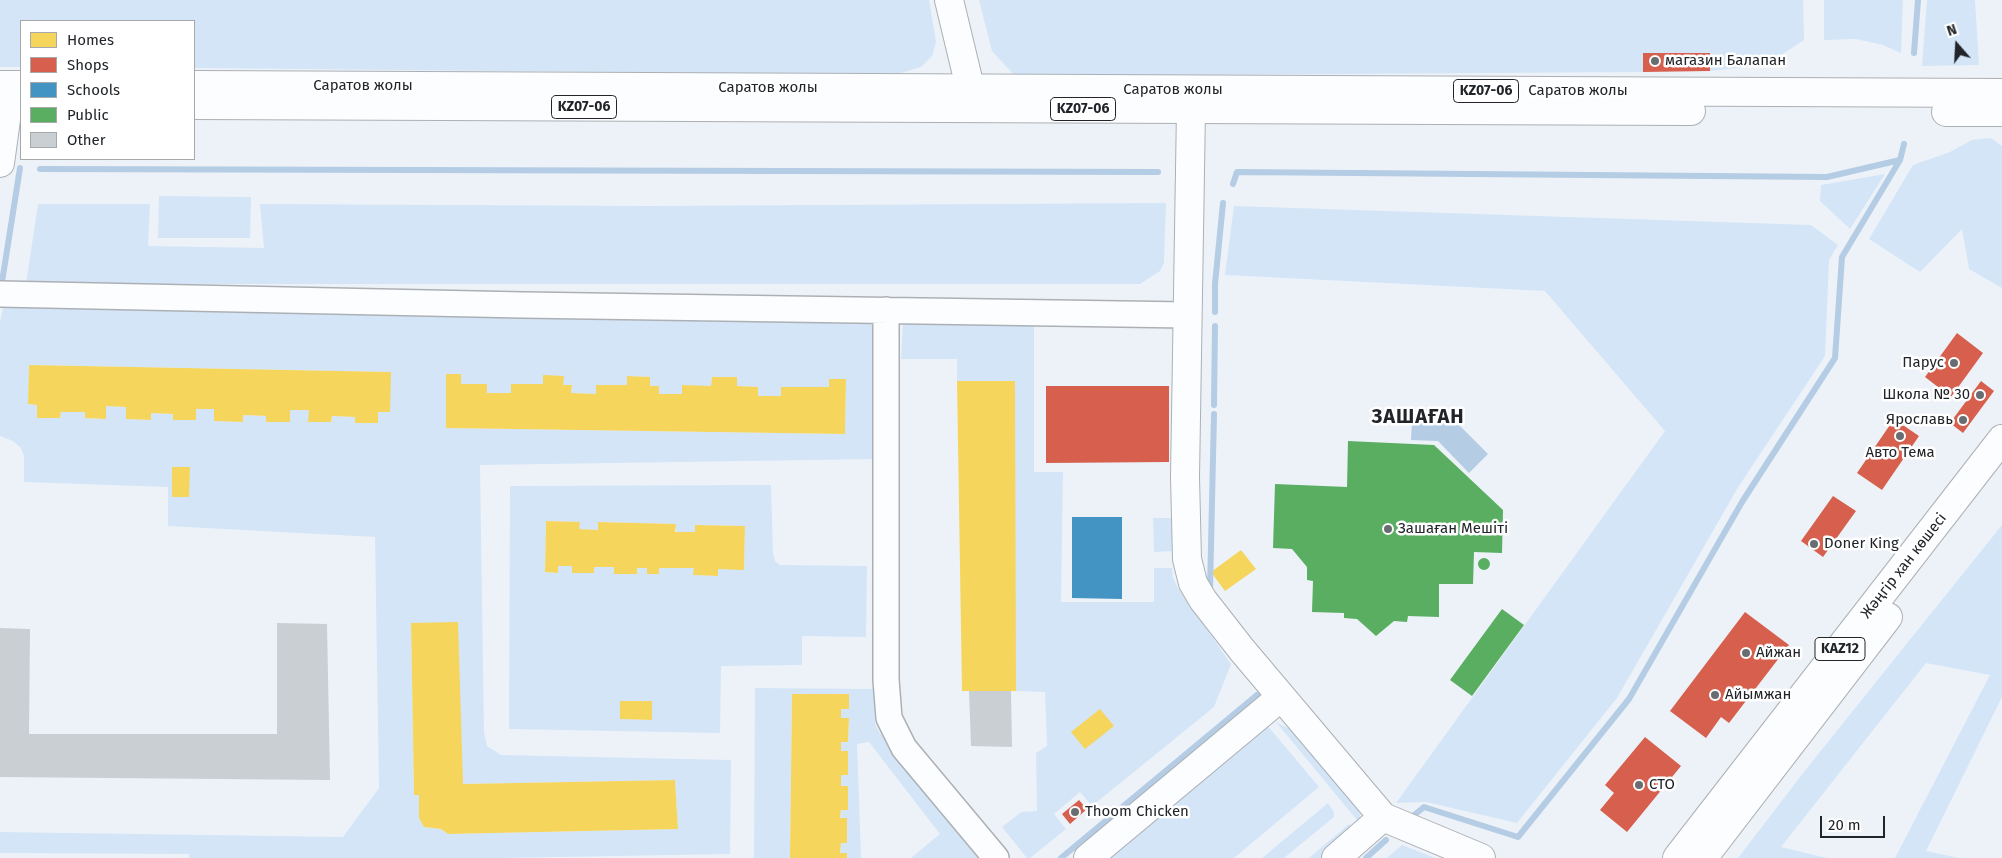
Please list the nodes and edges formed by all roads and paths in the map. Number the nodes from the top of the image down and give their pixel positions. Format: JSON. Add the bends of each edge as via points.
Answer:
{"nodes":[{"id":1,"x":949,"y":0,"type":"edge"},
{"id":2,"x":195,"y":86,"type":"edge"},
{"id":3,"x":2002,"y":92,"type":"edge"},
{"id":4,"x":10,"y":95,"type":"edge"},
{"id":5,"x":973,"y":98,"type":"junction"},
{"id":6,"x":195,"y":105,"type":"edge"},
{"id":7,"x":1191,"y":109,"type":"junction"},
{"id":8,"x":2002,"y":112,"type":"edge"},
{"id":9,"x":0,"y":163,"type":"edge"},
{"id":10,"x":0,"y":294,"type":"edge"},
{"id":11,"x":886,"y":310,"type":"junction"},
{"id":12,"x":1187,"y":315,"type":"junction"},
{"id":13,"x":2002,"y":439,"type":"edge"},
{"id":14,"x":2002,"y":469,"type":"edge"},
{"id":15,"x":1281,"y":697,"type":"junction"},
{"id":16,"x":1384,"y":817,"type":"junction"},
{"id":17,"x":996,"y":858,"type":"edge"},
{"id":18,"x":1088,"y":858,"type":"edge"},
{"id":19,"x":1336,"y":858,"type":"edge"},
{"id":20,"x":1481,"y":858,"type":"edge"},
{"id":21,"x":1677,"y":858,"type":"edge"},
{"id":22,"x":1703,"y":858,"type":"edge"}],
"edges":[{"from":1,"to":5,"type":"main road"},
{"from":2,"to":5,"type":"main road","name":"Саратов жолы","number":"KZ07-06"},
{"from":3,"to":5,"type":"main road","name":"Саратов жолы","number":"KZ07-06"},
{"from":4,"to":9,"type":"main road"},
{"from":5,"to":6,"type":"main road","name":"Саратов жолы","number":"KZ07-06"},
{"from":5,"to":7,"type":"main road","name":"Саратов жолы","number":"KZ07-06"},
{"from":7,"to":8,"type":"main road","name":"Саратов жолы","number":"KZ07-06"},
{"from":7,"to":12,"type":"main road"},
{"from":10,"to":11,"type":"street"},
{"from":11,"to":12,"type":"street"},
{"from":11,"to":17,"type":"street","via":[[886,680],[889,718],[904,748]]},
{"from":12,"to":15,"type":"main road","via":[[1185,477],[1188,567],[1203,600]]},
{"from":13,"to":21,"type":"main road","name":"Жәңгір хан көшесі","number":"KAZ12"},
{"from":14,"to":22,"type":"main road","name":"Жәңгір хан көшесі","number":"KAZ12"},
{"from":15,"to":16,"type":"main road"},
{"from":15,"to":18,"type":"main road"},
{"from":16,"to":19,"type":"main road"},
{"from":16,"to":20,"type":"main road"}]}
